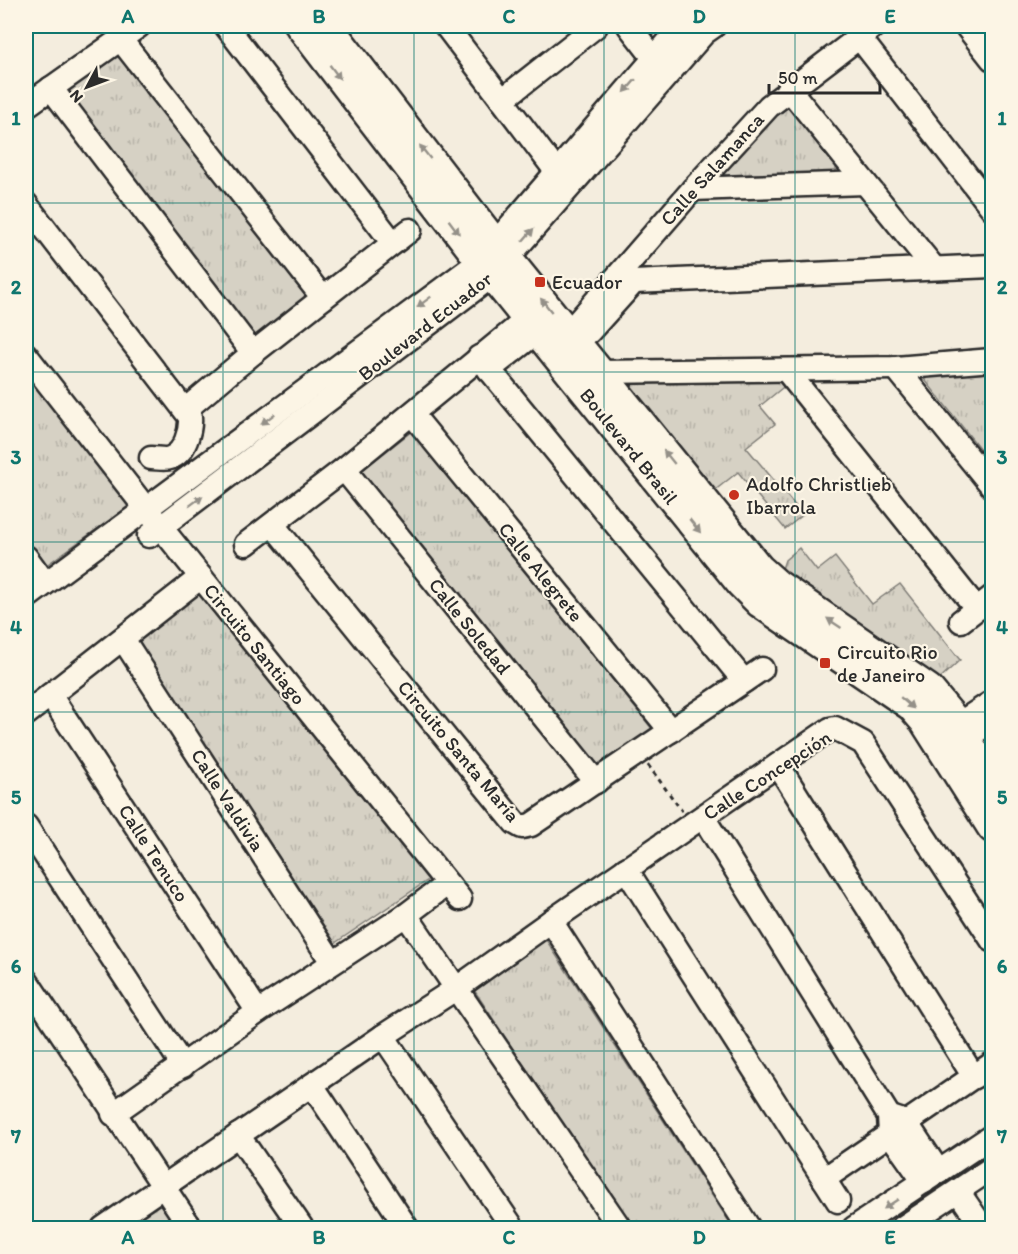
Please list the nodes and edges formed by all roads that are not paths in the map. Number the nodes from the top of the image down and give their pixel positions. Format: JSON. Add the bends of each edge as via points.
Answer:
{"nodes":[{"id":1,"x":139,"y":26,"type":"edge"},
{"id":2,"x":226,"y":26,"type":"edge"},
{"id":3,"x":300,"y":26,"type":"edge"},
{"id":4,"x":328,"y":26,"type":"edge"},
{"id":5,"x":446,"y":26,"type":"edge"},
{"id":6,"x":596,"y":26,"type":"edge"},
{"id":7,"x":629,"y":26,"type":"edge"},
{"id":8,"x":682,"y":26,"type":"edge"},
{"id":9,"x":714,"y":26,"type":"edge"},
{"id":10,"x":966,"y":26,"type":"edge"},
{"id":11,"x":867,"y":31,"type":"edge"},
{"id":12,"x":121,"y":40,"type":"junction"},
{"id":13,"x":993,"y":59,"type":"edge"},
{"id":14,"x":662,"y":64,"type":"junction"},
{"id":15,"x":51,"y":88,"type":"junction"},
{"id":16,"x":789,"y":89,"type":"junction"},
{"id":17,"x":502,"y":100,"type":"junction"},
{"id":18,"x":26,"y":106,"type":"edge"},
{"id":19,"x":556,"y":171,"type":"junction"},
{"id":20,"x":865,"y":183,"type":"junction"},
{"id":21,"x":693,"y":189,"type":"junction"},
{"id":22,"x":26,"y":204,"type":"edge"},
{"id":23,"x":993,"y":208,"type":"edge"},
{"id":24,"x":494,"y":260,"type":"junction"},
{"id":25,"x":993,"y":266,"type":"edge"},
{"id":26,"x":934,"y":268,"type":"junction"},
{"id":27,"x":624,"y":281,"type":"junction"},
{"id":28,"x":323,"y":298,"type":"junction"},
{"id":29,"x":532,"y":326,"type":"junction"},
{"id":30,"x":573,"y":339,"type":"junction"},
{"id":31,"x":253,"y":353,"type":"junction"},
{"id":32,"x":26,"y":355,"type":"edge"},
{"id":33,"x":993,"y":360,"type":"edge"},
{"id":34,"x":484,"y":363,"type":"junction"},
{"id":35,"x":896,"y":368,"type":"junction"},
{"id":36,"x":786,"y":370,"type":"junction"},
{"id":37,"x":600,"y":372,"type":"junction"},
{"id":38,"x":185,"y":410,"type":"junction"},
{"id":39,"x":412,"y":414,"type":"junction"},
{"id":40,"x":151,"y":458,"type":"dead end"},
{"id":41,"x":344,"y":469,"type":"junction"},
{"id":42,"x":993,"y":486,"type":"edge"},
{"id":43,"x":148,"y":523,"type":"junction"},
{"id":44,"x":273,"y":525,"type":"junction"},
{"id":45,"x":246,"y":544,"type":"dead end"},
{"id":46,"x":26,"y":557,"type":"edge"},
{"id":47,"x":196,"y":582,"type":"junction"},
{"id":48,"x":45,"y":583,"type":"junction"},
{"id":49,"x":26,"y":598,"type":"edge"},
{"id":50,"x":977,"y":609,"type":"edge"},
{"id":51,"x":123,"y":639,"type":"junction"},
{"id":52,"x":50,"y":695,"type":"junction"},
{"id":53,"x":993,"y":702,"type":"edge"},
{"id":54,"x":26,"y":714,"type":"edge"},
{"id":55,"x":993,"y":721,"type":"edge"},
{"id":56,"x":670,"y":731,"type":"junction"},
{"id":57,"x":961,"y":731,"type":"junction"},
{"id":58,"x":778,"y":765,"type":"junction"},
{"id":59,"x":993,"y":780,"type":"edge"},
{"id":60,"x":596,"y":782,"type":"junction"},
{"id":61,"x":697,"y":821,"type":"junction"},
{"id":62,"x":26,"y":826,"type":"edge"},
{"id":63,"x":993,"y":828,"type":"edge"},
{"id":64,"x":626,"y":869,"type":"junction"},
{"id":65,"x":406,"y":915,"type":"junction"},
{"id":66,"x":551,"y":921,"type":"junction"},
{"id":67,"x":993,"y":940,"type":"edge"},
{"id":68,"x":332,"y":962,"type":"junction"},
{"id":69,"x":26,"y":980,"type":"edge"},
{"id":70,"x":457,"y":988,"type":"junction"},
{"id":71,"x":258,"y":1012,"type":"junction"},
{"id":72,"x":383,"y":1036,"type":"junction"},
{"id":73,"x":183,"y":1066,"type":"junction"},
{"id":74,"x":983,"y":1071,"type":"edge"},
{"id":75,"x":312,"y":1085,"type":"junction"},
{"id":76,"x":113,"y":1114,"type":"junction"},
{"id":77,"x":895,"y":1124,"type":"junction"},
{"id":78,"x":238,"y":1136,"type":"junction"},
{"id":79,"x":993,"y":1136,"type":"edge"},
{"id":80,"x":993,"y":1168,"type":"edge"},
{"id":81,"x":932,"y":1177,"type":"junction"},
{"id":82,"x":824,"y":1179,"type":"junction"},
{"id":83,"x":164,"y":1187,"type":"junction"},
{"id":84,"x":958,"y":1191,"type":"junction"},
{"id":85,"x":838,"y":1201,"type":"dead end"},
{"id":86,"x":103,"y":1228,"type":"edge"},
{"id":87,"x":191,"y":1228,"type":"edge"},
{"id":88,"x":302,"y":1228,"type":"edge"},
{"id":89,"x":407,"y":1228,"type":"edge"},
{"id":90,"x":513,"y":1228,"type":"edge"},
{"id":91,"x":620,"y":1228,"type":"edge"},
{"id":92,"x":748,"y":1228,"type":"edge"},
{"id":93,"x":854,"y":1228,"type":"edge"},
{"id":94,"x":902,"y":1228,"type":"edge"},
{"id":95,"x":983,"y":1228,"type":"edge"}],
"edges":[{"from":1,"to":12,"type":"street"},
{"from":2,"to":28,"type":"street","via":[[402,237]]},
{"from":3,"to":24,"type":"main road","name":"Boulevard Brasil","one_way":true},
{"from":24,"to":4,"type":"main road","name":"Boulevard Brasil","one_way":true},
{"from":5,"to":17,"type":"street"},
{"from":6,"to":17,"type":"street"},
{"from":7,"to":14,"type":"street"},
{"from":8,"to":14,"type":"street","name":"Boulevard Ecuador"},
{"from":9,"to":14,"type":"street","name":"Boulevard Ecuador"},
{"from":10,"to":13,"type":"street"},
{"from":11,"to":16,"type":"street","name":"Calle Salamanca"},
{"from":11,"to":23,"type":"street"},
{"from":12,"to":15,"type":"street"},
{"from":12,"to":28,"type":"street"},
{"from":14,"to":19,"type":"street","name":"Boulevard Ecuador","one_way":true},
{"from":24,"to":14,"type":"street","name":"Boulevard Ecuador","one_way":true},
{"from":15,"to":18,"type":"street"},
{"from":15,"to":31,"type":"street"},
{"from":16,"to":20,"type":"street"},
{"from":16,"to":21,"type":"street","name":"Calle Salamanca"},
{"from":17,"to":19,"type":"street"},
{"from":19,"to":24,"type":"street","name":"Boulevard Ecuador"},
{"from":20,"to":21,"type":"street"},
{"from":20,"to":26,"type":"street"},
{"from":21,"to":27,"type":"street","name":"Calle Salamanca"},
{"from":22,"to":38,"type":"street"},
{"from":24,"to":29,"type":"main road","name":"Boulevard Brasil"},
{"from":30,"to":24,"type":"main road","name":"Boulevard Brasil","one_way":true},
{"from":24,"to":43,"type":"street","name":"Boulevard Ecuador"},
{"from":25,"to":26,"type":"street"},
{"from":26,"to":27,"type":"street"},
{"from":27,"to":30,"type":"street","name":"Calle Salamanca"},
{"from":28,"to":31,"type":"street"},
{"from":29,"to":34,"type":"street"},
{"from":29,"to":63,"type":"main road","name":"Boulevard Brasil","one_way":true,"via":[[749,593],[911,706]]},
{"from":30,"to":37,"type":"main road","name":"Boulevard Brasil"},
{"from":31,"to":38,"type":"street"},
{"from":32,"to":43,"type":"street"},
{"from":33,"to":35,"type":"street"},
{"from":34,"to":39,"type":"street"},
{"from":34,"to":56,"type":"street","name":"Circuito Santa María","via":[[753,675]]},
{"from":35,"to":36,"type":"street"},
{"from":35,"to":42,"type":"street"},
{"from":36,"to":37,"type":"street"},
{"from":36,"to":50,"type":"street"},
{"from":57,"to":37,"type":"main road","name":"Boulevard Brasil","one_way":true,"via":[[929,689],[768,578]]},
{"from":38,"to":40,"type":"street","via":[[191,428],[180,451],[171,458]]},
{"from":39,"to":41,"type":"street"},
{"from":39,"to":56,"type":"street","name":"Calle Alegrete"},
{"from":41,"to":44,"type":"street"},
{"from":41,"to":60,"type":"street","name":"Calle Soledad"},
{"from":43,"to":47,"type":"street"},
{"from":43,"to":48,"type":"street","name":"Boulevard Ecuador"},
{"from":44,"to":45,"type":"street"},
{"from":44,"to":60,"type":"street","name":"Circuito Santa María","via":[[515,822],[522,827],[531,825]]},
{"from":46,"to":48,"type":"street"},
{"from":47,"to":51,"type":"street","name":"Circuito Santiago"},
{"from":47,"to":65,"type":"street","name":"Circuito Santiago","via":[[454,892]]},
{"from":48,"to":49,"type":"street","name":"Boulevard Ecuador"},
{"from":51,"to":52,"type":"street","name":"Circuito Santiago"},
{"from":51,"to":68,"type":"street","name":"Calle Valdivia"},
{"from":52,"to":54,"type":"street","name":"Circuito Santiago"},
{"from":52,"to":71,"type":"street","name":"Calle Tenuco"},
{"from":53,"to":57,"type":"street"},
{"from":55,"to":57,"type":"street"},
{"from":56,"to":60,"type":"street","name":"Circuito Santa María"},
{"from":57,"to":59,"type":"main road","name":"Boulevard Brasil"},
{"from":58,"to":61,"type":"street","name":"Calle Concepción"},
{"from":58,"to":67,"type":"street","name":"Calle Concepción","via":[[830,729],[863,743]]},
{"from":58,"to":74,"type":"street"},
{"from":61,"to":64,"type":"street","name":"Calle Concepción"},
{"from":61,"to":77,"type":"street"},
{"from":62,"to":73,"type":"street"},
{"from":64,"to":66,"type":"street","name":"Calle Concepción"},
{"from":64,"to":82,"type":"street"},
{"from":65,"to":68,"type":"street","name":"Circuito Santiago"},
{"from":65,"to":70,"type":"street"},
{"from":66,"to":70,"type":"street","name":"Calle Concepción"},
{"from":66,"to":92,"type":"street"},
{"from":68,"to":71,"type":"street","name":"Circuito Santiago"},
{"from":69,"to":76,"type":"street"},
{"from":70,"to":72,"type":"street","name":"Calle Concepción"},
{"from":70,"to":91,"type":"street"},
{"from":71,"to":73,"type":"street","name":"Circuito Santiago"},
{"from":72,"to":75,"type":"street","name":"Calle Concepción"},
{"from":72,"to":90,"type":"street"},
{"from":73,"to":76,"type":"street","name":"Circuito Santiago"},
{"from":74,"to":77,"type":"street"},
{"from":75,"to":78,"type":"street","name":"Calle Concepción"},
{"from":75,"to":89,"type":"street"},
{"from":76,"to":83,"type":"street"},
{"from":77,"to":81,"type":"street"},
{"from":77,"to":82,"type":"street"},
{"from":78,"to":83,"type":"street","name":"Calle Concepción"},
{"from":78,"to":88,"type":"street"},
{"from":79,"to":81,"type":"street"},
{"from":80,"to":84,"type":"street"},
{"from":81,"to":93,"type":"street","one_way":true},
{"from":82,"to":85,"type":"street"},
{"from":83,"to":86,"type":"street","name":"Calle Concepción"},
{"from":83,"to":87,"type":"street"},
{"from":84,"to":94,"type":"street"},
{"from":84,"to":95,"type":"street"}]}
